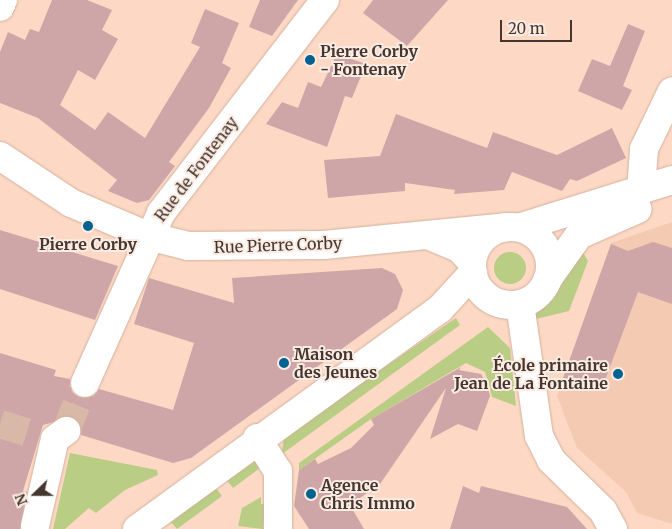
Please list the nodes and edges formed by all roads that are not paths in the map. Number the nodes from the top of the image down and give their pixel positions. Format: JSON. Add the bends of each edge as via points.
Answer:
{"nodes":[{"id":1,"x":3,"y":0,"type":"edge"},
{"id":2,"x":325,"y":0,"type":"edge"},
{"id":3,"x":0,"y":7,"type":"edge"},
{"id":4,"x":672,"y":91,"type":"edge"},
{"id":5,"x":0,"y":156,"type":"edge"},
{"id":6,"x":672,"y":180,"type":"edge"},
{"id":7,"x":641,"y":191,"type":"junction"},
{"id":8,"x":672,"y":197,"type":"edge"},
{"id":9,"x":514,"y":227,"type":"junction"},
{"id":10,"x":428,"y":235,"type":"junction"},
{"id":11,"x":148,"y":236,"type":"junction"},
{"id":12,"x":472,"y":268,"type":"junction"},
{"id":13,"x":546,"y":282,"type":"junction"},
{"id":14,"x":507,"y":302,"type":"junction"},
{"id":15,"x":440,"y":309,"type":"junction"},
{"id":16,"x":85,"y":383,"type":"tunnel mouth"},
{"id":17,"x":54,"y":435,"type":"tunnel mouth"},
{"id":18,"x":257,"y":438,"type":"junction"},
{"id":19,"x":34,"y":526,"type":"dead end"},
{"id":20,"x":137,"y":529,"type":"edge"},
{"id":21,"x":278,"y":529,"type":"edge"},
{"id":22,"x":613,"y":529,"type":"edge"}],
"edges":[{"from":1,"to":3,"type":"street"},
{"from":2,"to":11,"type":"street","name":"Rue de Fontenay","via":[[161,213]]},
{"from":4,"to":7,"type":"street","via":[[644,150]]},
{"from":5,"to":11,"type":"street","name":"Rue Pierre Corby","via":[[71,203]]},
{"from":6,"to":7,"type":"street"},
{"from":7,"to":9,"type":"street"},
{"from":8,"to":13,"type":"street","via":[[579,235]]},
{"from":9,"to":10,"type":"street","name":"Rue Pierre Corby"},
{"from":9,"to":12,"type":"street","via":[[483,238]]},
{"from":9,"to":13,"type":"street","via":[[543,243],[550,269]]},
{"from":10,"to":11,"type":"street","name":"Rue Pierre Corby","via":[[231,249]]},
{"from":10,"to":12,"type":"street","name":"Rue Pierre Corby","via":[[459,248]]},
{"from":11,"to":16,"type":"street","name":"Rue de Fontenay"},
{"from":12,"to":14,"type":"street","via":[[477,286]]},
{"from":12,"to":15,"type":"street"},
{"from":13,"to":14,"type":"street","via":[[530,300]]},
{"from":14,"to":15,"type":"street"},
{"from":14,"to":22,"type":"street","via":[[540,436],[551,460],[603,511]]},
{"from":15,"to":18,"type":"street"},
{"from":17,"to":19,"type":"street"},
{"from":18,"to":20,"type":"street"},
{"from":18,"to":21,"type":"street","via":[[278,471]]}]}
